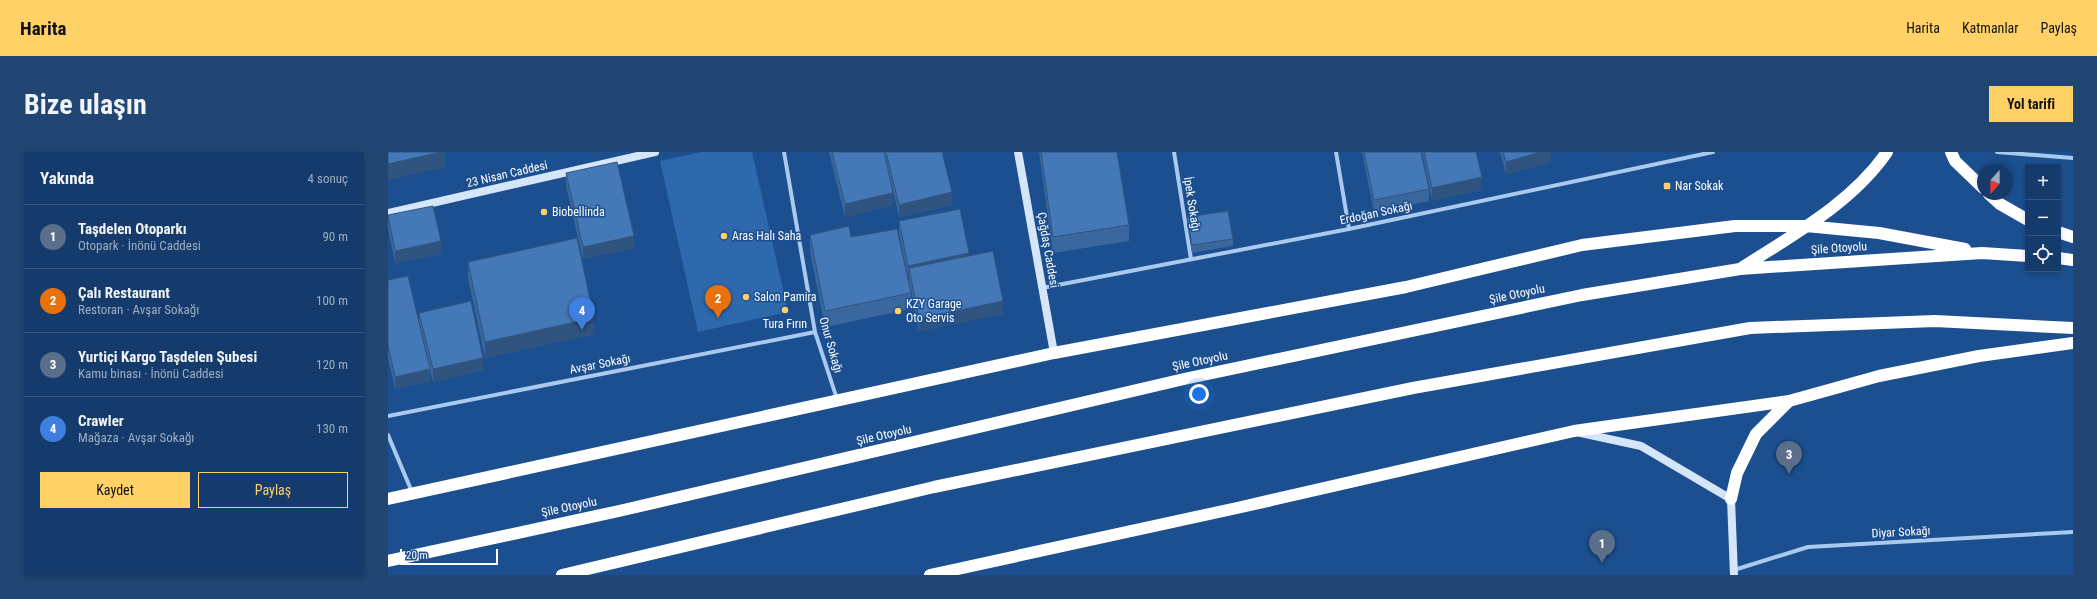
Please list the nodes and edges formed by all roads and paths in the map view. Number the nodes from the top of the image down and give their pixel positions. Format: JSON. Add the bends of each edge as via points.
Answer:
{"nodes":[{"id":1,"x":654,"y":152,"type":"edge"},
{"id":2,"x":784,"y":152,"type":"edge"},
{"id":3,"x":1018,"y":152,"type":"edge"},
{"id":4,"x":1174,"y":152,"type":"edge"},
{"id":5,"x":1336,"y":152,"type":"edge"},
{"id":6,"x":1713,"y":152,"type":"edge"},
{"id":7,"x":1887,"y":152,"type":"edge"},
{"id":8,"x":1951,"y":152,"type":"edge"},
{"id":9,"x":1997,"y":152,"type":"edge"},
{"id":10,"x":2073,"y":158,"type":"edge"},
{"id":11,"x":1977,"y":182,"type":"edge"},
{"id":12,"x":1996,"y":200,"type":"edge"},
{"id":13,"x":388,"y":213,"type":"edge"},
{"id":14,"x":2025,"y":218,"type":"edge"},
{"id":15,"x":1806,"y":226,"type":"junction"},
{"id":16,"x":1349,"y":229,"type":"junction"},
{"id":17,"x":2061,"y":233,"type":"edge"},
{"id":18,"x":2073,"y":237,"type":"edge"},
{"id":19,"x":1982,"y":253,"type":"junction"},
{"id":20,"x":2025,"y":256,"type":"edge"},
{"id":21,"x":2061,"y":258,"type":"edge"},
{"id":22,"x":1191,"y":259,"type":"junction"},
{"id":23,"x":2073,"y":260,"type":"edge"},
{"id":24,"x":1740,"y":269,"type":"junction"},
{"id":25,"x":1042,"y":288,"type":"junction"},
{"id":26,"x":2073,"y":328,"type":"edge"},
{"id":27,"x":816,"y":332,"type":"junction"},
{"id":28,"x":2073,"y":343,"type":"edge"},
{"id":29,"x":1054,"y":352,"type":"junction"},
{"id":30,"x":838,"y":400,"type":"junction"},
{"id":31,"x":1789,"y":401,"type":"junction"},
{"id":32,"x":388,"y":416,"type":"edge"},
{"id":33,"x":1574,"y":431,"type":"junction"},
{"id":34,"x":388,"y":435,"type":"edge"},
{"id":35,"x":413,"y":494,"type":"junction"},
{"id":36,"x":1731,"y":499,"type":"junction"},
{"id":37,"x":388,"y":500,"type":"edge"},
{"id":38,"x":2073,"y":532,"type":"edge"},
{"id":39,"x":388,"y":561,"type":"edge"},
{"id":40,"x":1734,"y":573,"type":"edge"},
{"id":41,"x":562,"y":575,"type":"edge"},
{"id":42,"x":930,"y":575,"type":"edge"}],
"edges":[{"from":1,"to":13,"type":"street","name":"23 Nisan Caddesi"},
{"from":2,"to":27,"type":"street","name":"Onur Sokağı"},
{"from":3,"to":25,"type":"street","name":"Çağdaş Caddesi"},
{"from":4,"to":22,"type":"street","name":"İpek Sokağı"},
{"from":5,"to":16,"type":"street"},
{"from":6,"to":16,"type":"street","name":"Erdoğan Sokağı"},
{"from":7,"to":15,"type":"highway","via":[[1848,195]]},
{"from":8,"to":11,"type":"highway","via":[[1955,161]]},
{"from":9,"to":10,"type":"street"},
{"from":12,"to":14,"type":"highway"},
{"from":15,"to":19,"type":"highway","via":[[1879,233]]},
{"from":15,"to":24,"type":"highway"},
{"from":15,"to":29,"type":"highway","via":[[1735,226],[1582,245],[1406,287]]},
{"from":16,"to":22,"type":"street","name":"Erdoğan Sokağı"},
{"from":17,"to":18,"type":"highway"},
{"from":19,"to":20,"type":"highway","name":"Şile Otoyolu"},
{"from":19,"to":24,"type":"highway","name":"Şile Otoyolu"},
{"from":21,"to":23,"type":"highway"},
{"from":22,"to":25,"type":"street","name":"Erdoğan Sokağı"},
{"from":24,"to":39,"type":"highway","name":"Şile Otoyolu","via":[[1582,295],[1192,377],[619,511]]},
{"from":25,"to":29,"type":"street","name":"Çağdaş Caddesi"},
{"from":26,"to":41,"type":"highway","via":[[1935,321],[1750,328],[1413,388],[934,488]]},
{"from":27,"to":30,"type":"street","name":"Onur Sokağı"},
{"from":27,"to":32,"type":"street","name":"Avşar Sokağı"},
{"from":28,"to":31,"type":"highway","via":[[1979,356],[1880,376]]},
{"from":29,"to":30,"type":"highway"},
{"from":30,"to":35,"type":"highway"},
{"from":31,"to":33,"type":"highway"},
{"from":31,"to":36,"type":"highway","via":[[1756,434],[1737,473]]},
{"from":33,"to":36,"type":"street","via":[[1641,446]]},
{"from":33,"to":42,"type":"highway"},
{"from":34,"to":35,"type":"street"},
{"from":35,"to":37,"type":"highway"},
{"from":36,"to":40,"type":"street"},
{"from":38,"to":40,"type":"street","name":"Diyar Sokağı","via":[[1808,547]]}]}
